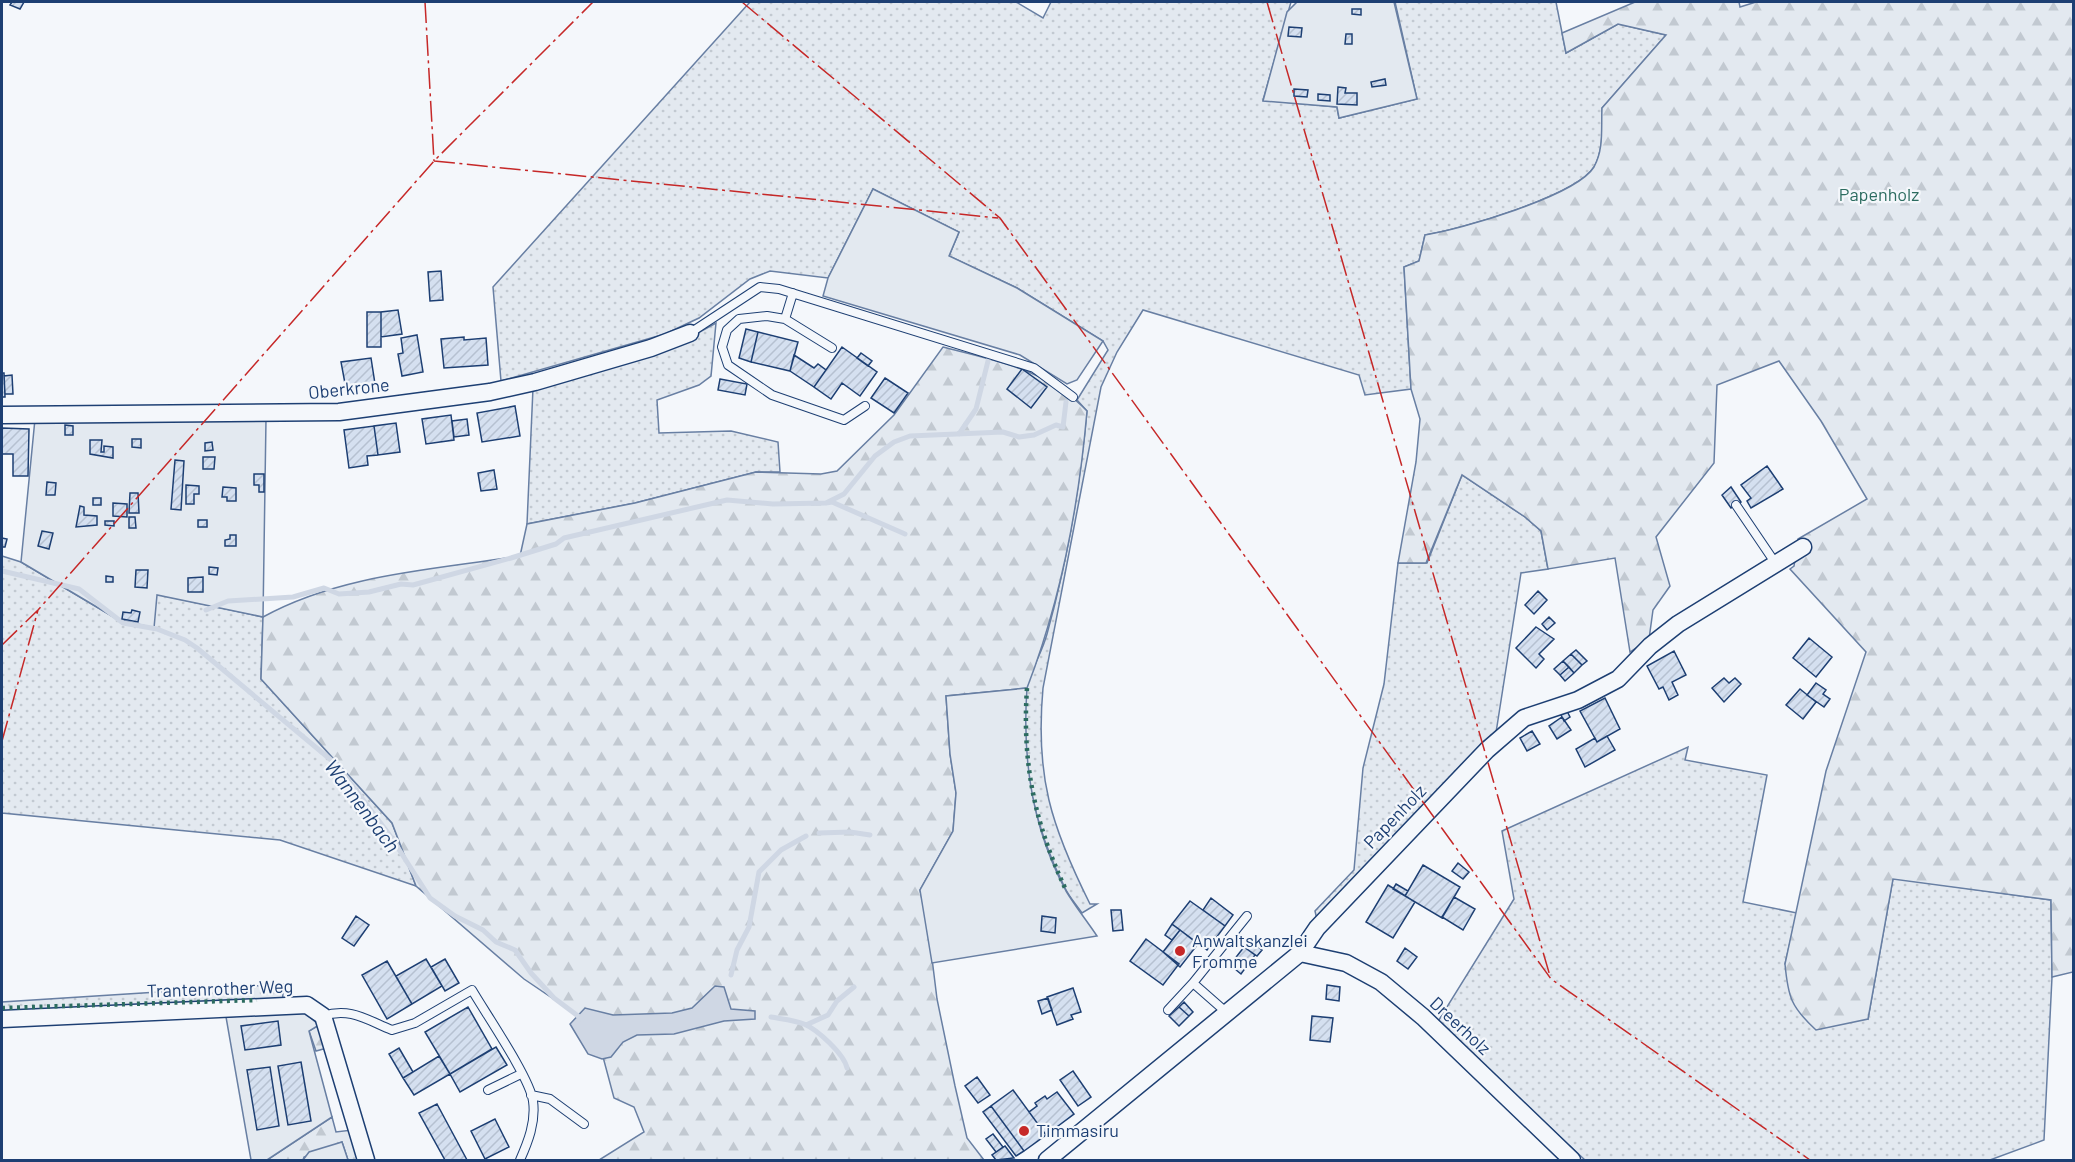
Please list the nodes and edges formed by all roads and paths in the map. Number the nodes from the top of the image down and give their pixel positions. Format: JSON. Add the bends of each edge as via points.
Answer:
{"nodes":[{"id":1,"x":793,"y":293,"type":"junction"},
{"id":2,"x":785,"y":319,"type":"junction"},
{"id":3,"x":690,"y":333,"type":"joint"},
{"id":4,"x":832,"y":348,"type":"dead end"},
{"id":5,"x":1073,"y":397,"type":"dead end"},
{"id":6,"x":866,"y":406,"type":"dead end"},
{"id":7,"x":2,"y":415,"type":"edge"},
{"id":8,"x":1736,"y":505,"type":"dead end"},
{"id":9,"x":1803,"y":547,"type":"dead end"},
{"id":10,"x":1776,"y":564,"type":"junction"},
{"id":11,"x":1247,"y":916,"type":"dead end"},
{"id":12,"x":1300,"y":953,"type":"junction"},
{"id":13,"x":1193,"y":983,"type":"junction"},
{"id":14,"x":1168,"y":1010,"type":"dead end"},
{"id":15,"x":1226,"y":1012,"type":"junction"},
{"id":16,"x":322,"y":1016,"type":"junction"},
{"id":17,"x":2,"y":1019,"type":"edge"},
{"id":18,"x":521,"y":1074,"type":"junction"},
{"id":19,"x":488,"y":1090,"type":"dead end"},
{"id":20,"x":531,"y":1095,"type":"junction"},
{"id":21,"x":584,"y":1124,"type":"dead end"},
{"id":22,"x":366,"y":1161,"type":"edge"},
{"id":23,"x":520,"y":1161,"type":"edge"},
{"id":24,"x":1047,"y":1161,"type":"edge"},
{"id":25,"x":1572,"y":1161,"type":"edge"}],
"edges":[{"from":1,"to":2,"type":"lane"},
{"from":1,"to":3,"type":"lane","via":[[760,287]]},
{"from":1,"to":5,"type":"lane","via":[[1034,368]]},
{"from":2,"to":4,"type":"lane"},
{"from":2,"to":6,"type":"lane","via":[[740,319],[727,330],[722,347],[728,366],[772,395],[844,420]]},
{"from":3,"to":7,"type":"street","name":"Oberkrone","via":[[535,382],[490,392],[339,412]]},
{"from":8,"to":10,"type":"lane"},
{"from":9,"to":10,"type":"street","name":"Papenholz"},
{"from":10,"to":12,"type":"street","name":"Papenholz","via":[[1678,624],[1618,679],[1515,725],[1317,928]]},
{"from":11,"to":13,"type":"lane"},
{"from":12,"to":15,"type":"street","name":"Papenholz"},
{"from":12,"to":25,"type":"street","name":"Dreerholz","via":[[1346,963],[1381,982],[1423,1017]]},
{"from":13,"to":14,"type":"lane"},
{"from":13,"to":15,"type":"lane"},
{"from":15,"to":24,"type":"street","name":"Papenholz"},
{"from":16,"to":17,"type":"street","name":"Trantenrother Weg","via":[[307,1005],[294,1005]]},
{"from":16,"to":18,"type":"lane","via":[[338,1011],[357,1014],[392,1030],[415,1023],[472,990]]},
{"from":16,"to":22,"type":"street"},
{"from":18,"to":19,"type":"lane"},
{"from":18,"to":20,"type":"lane"},
{"from":20,"to":21,"type":"lane","via":[[550,1099]]},
{"from":20,"to":23,"type":"lane","via":[[531,1132]]}]}
